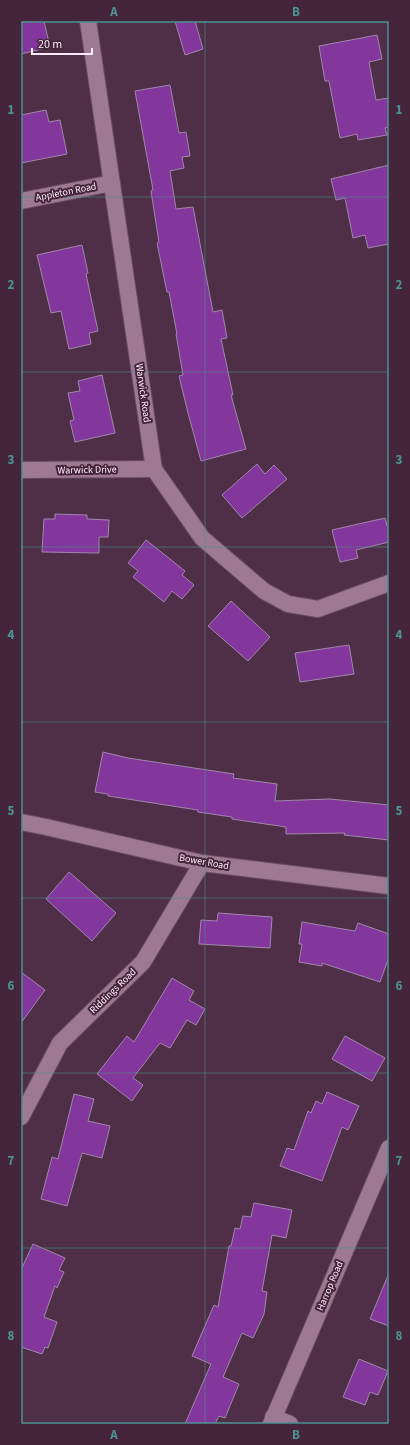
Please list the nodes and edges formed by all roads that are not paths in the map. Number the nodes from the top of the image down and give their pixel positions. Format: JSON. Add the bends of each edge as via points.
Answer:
{"nodes":[{"id":1,"x":88,"y":21,"type":"edge"},
{"id":2,"x":112,"y":184,"type":"junction"},
{"id":3,"x":21,"y":201,"type":"edge"},
{"id":4,"x":154,"y":469,"type":"junction"},
{"id":5,"x":21,"y":470,"type":"edge"},
{"id":6,"x":389,"y":582,"type":"edge"},
{"id":7,"x":21,"y":822,"type":"edge"},
{"id":8,"x":202,"y":863,"type":"junction"},
{"id":9,"x":389,"y":886,"type":"edge"},
{"id":10,"x":21,"y":1117,"type":"edge"},
{"id":11,"x":389,"y":1148,"type":"edge"},
{"id":12,"x":272,"y":1421,"type":"edge"},
{"id":13,"x":290,"y":1424,"type":"edge"}],
"edges":[{"from":1,"to":2,"type":"street","name":"Warwick Road"},
{"from":2,"to":3,"type":"street","name":"Appleton Road"},
{"from":2,"to":4,"type":"street","name":"Warwick Road"},
{"from":4,"to":5,"type":"street","name":"Warwick Drive"},
{"from":4,"to":6,"type":"street","name":"Warwick Road","via":[[202,538],[264,590],[288,604],[318,609]]},
{"from":7,"to":8,"type":"street","name":"Bower Road"},
{"from":8,"to":9,"type":"street","name":"Bower Road"},
{"from":8,"to":10,"type":"street","name":"Riddings Road","via":[[143,962],[60,1043]]},
{"from":11,"to":12,"type":"street","name":"Harrop Road"},
{"from":12,"to":13,"type":"street"}]}
